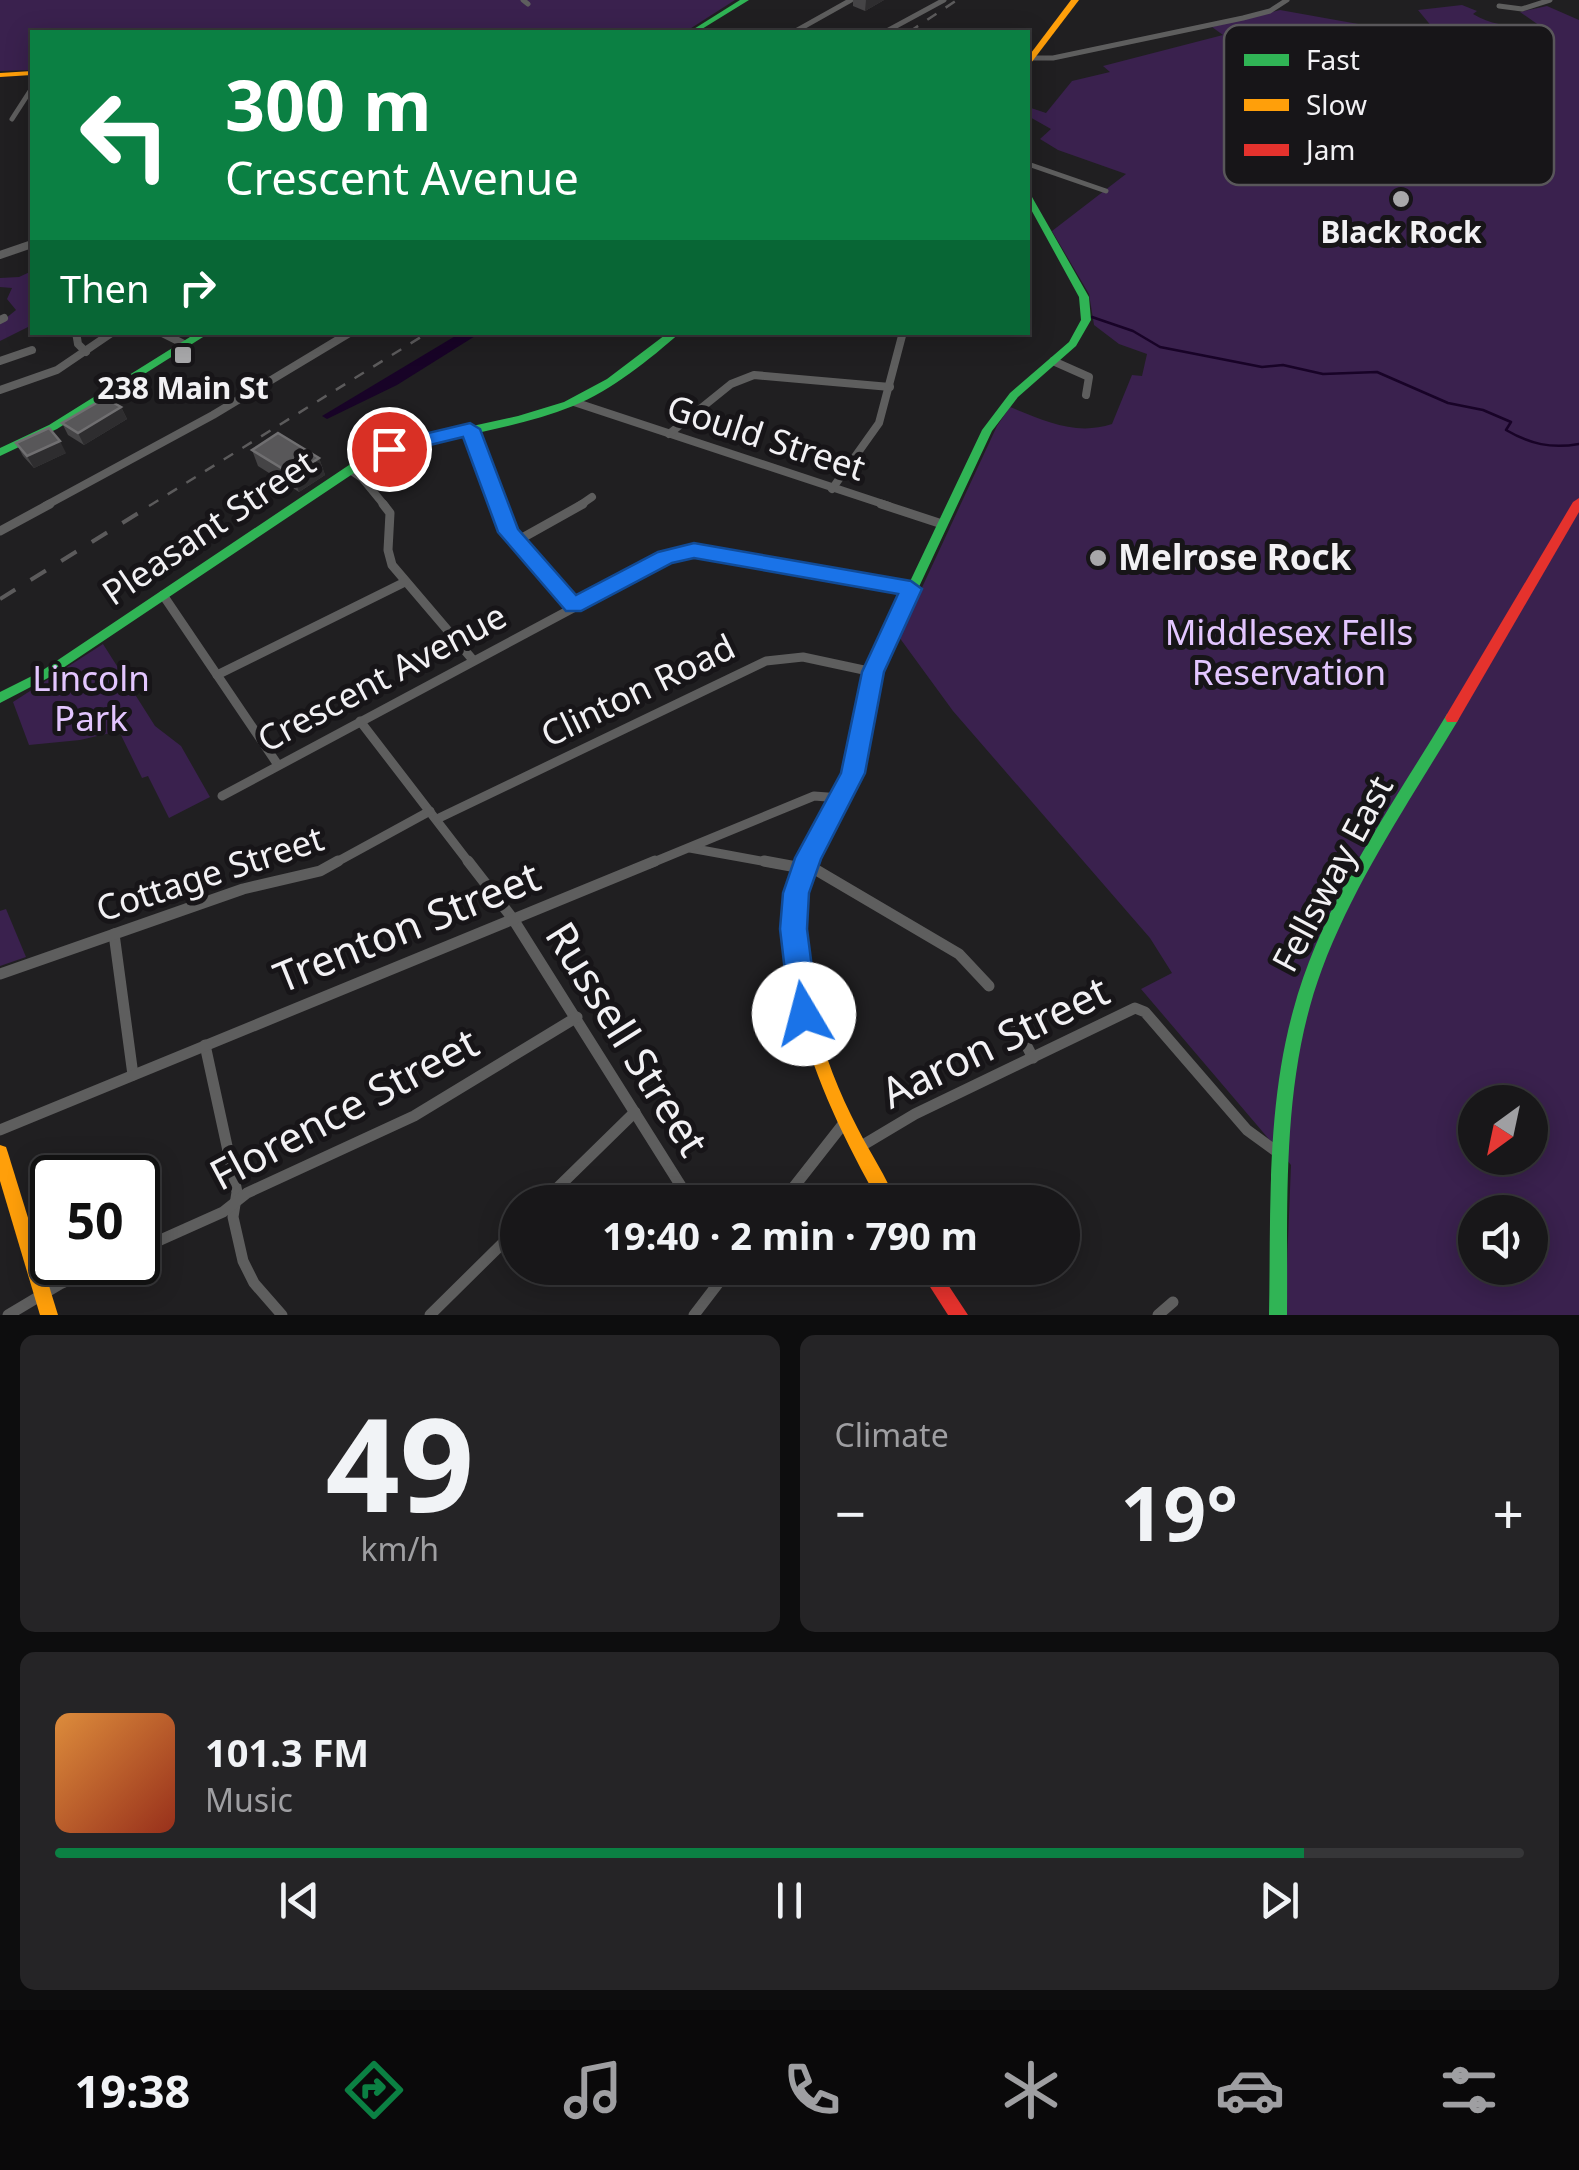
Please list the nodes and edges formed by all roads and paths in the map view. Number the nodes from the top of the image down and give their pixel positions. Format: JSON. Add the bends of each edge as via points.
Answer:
{"nodes":[{"id":1,"x":745,"y":0,"type":"edge"},
{"id":2,"x":852,"y":0,"type":"edge"},
{"id":3,"x":944,"y":0,"type":"edge"},
{"id":4,"x":1075,"y":0,"type":"edge"},
{"id":5,"x":1287,"y":0,"type":"edge"},
{"id":6,"x":1550,"y":0,"type":"edge"},
{"id":7,"x":1499,"y":6,"type":"dead end"},
{"id":8,"x":696,"y":30,"type":"edge"},
{"id":9,"x":798,"y":30,"type":"edge"},
{"id":10,"x":889,"y":30,"type":"edge"},
{"id":11,"x":1030,"y":59,"type":"edge"},
{"id":12,"x":1030,"y":60,"type":"edge"},
{"id":13,"x":30,"y":74,"type":"edge"},
{"id":14,"x":0,"y":75,"type":"edge"},
{"id":15,"x":30,"y":91,"type":"edge"},
{"id":16,"x":12,"y":118,"type":"dead end"},
{"id":17,"x":1030,"y":165,"type":"edge"},
{"id":18,"x":1106,"y":191,"type":"dead end"},
{"id":19,"x":1032,"y":214,"type":"edge"},
{"id":20,"x":30,"y":245,"type":"edge"},
{"id":21,"x":0,"y":255,"type":"edge"},
{"id":22,"x":76,"y":335,"type":"edge"},
{"id":23,"x":109,"y":335,"type":"edge"},
{"id":24,"x":166,"y":335,"type":"edge"},
{"id":25,"x":201,"y":335,"type":"edge"},
{"id":26,"x":345,"y":335,"type":"edge"},
{"id":27,"x":672,"y":335,"type":"edge"},
{"id":28,"x":902,"y":335,"type":"edge"},
{"id":29,"x":186,"y":345,"type":"junction"},
{"id":30,"x":32,"y":350,"type":"dead end"},
{"id":31,"x":86,"y":352,"type":"junction"},
{"id":32,"x":0,"y":361,"type":"edge"},
{"id":33,"x":1054,"y":361,"type":"junction"},
{"id":34,"x":890,"y":387,"type":"junction"},
{"id":35,"x":0,"y":390,"type":"edge"},
{"id":36,"x":1086,"y":395,"type":"dead end"},
{"id":37,"x":574,"y":402,"type":"junction"},
{"id":38,"x":470,"y":429,"type":"junction"},
{"id":39,"x":669,"y":434,"type":"junction"},
{"id":40,"x":176,"y":435,"type":"joint"},
{"id":41,"x":0,"y":452,"type":"edge"},
{"id":42,"x":350,"y":470,"type":"junction"},
{"id":43,"x":832,"y":489,"type":"junction"},
{"id":44,"x":592,"y":497,"type":"dead end"},
{"id":45,"x":1579,"y":502,"type":"edge"},
{"id":46,"x":942,"y":524,"type":"junction"},
{"id":47,"x":0,"y":531,"type":"edge"},
{"id":48,"x":515,"y":542,"type":"junction"},
{"id":49,"x":405,"y":582,"type":"junction"},
{"id":50,"x":911,"y":589,"type":"junction"},
{"id":51,"x":163,"y":595,"type":"junction"},
{"id":52,"x":574,"y":606,"type":"junction"},
{"id":53,"x":473,"y":660,"type":"junction"},
{"id":54,"x":873,"y":672,"type":"junction"},
{"id":55,"x":217,"y":675,"type":"junction"},
{"id":56,"x":0,"y":698,"type":"edge"},
{"id":57,"x":360,"y":721,"type":"junction"},
{"id":58,"x":278,"y":765,"type":"junction"},
{"id":59,"x":222,"y":796,"type":"dead end"},
{"id":60,"x":841,"y":798,"type":"junction"},
{"id":61,"x":433,"y":815,"type":"junction"},
{"id":62,"x":688,"y":848,"type":"junction"},
{"id":63,"x":804,"y":867,"type":"junction"},
{"id":64,"x":514,"y":919,"type":"junction"},
{"id":65,"x":114,"y":934,"type":"junction"},
{"id":66,"x":0,"y":974,"type":"edge"},
{"id":67,"x":988,"y":986,"type":"dead end"},
{"id":68,"x":577,"y":1017,"type":"junction"},
{"id":69,"x":1015,"y":1023,"type":"dead end"},
{"id":70,"x":206,"y":1045,"type":"junction"},
{"id":71,"x":1034,"y":1058,"type":"junction"},
{"id":72,"x":134,"y":1075,"type":"junction"},
{"id":73,"x":635,"y":1112,"type":"junction"},
{"id":74,"x":844,"y":1123,"type":"junction"},
{"id":75,"x":0,"y":1130,"type":"edge"},
{"id":76,"x":858,"y":1148,"type":"junction"},
{"id":77,"x":0,"y":1154,"type":"edge"},
{"id":78,"x":1282,"y":1156,"type":"junction"},
{"id":79,"x":560,"y":1185,"type":"edge"},
{"id":80,"x":680,"y":1185,"type":"edge"},
{"id":81,"x":795,"y":1185,"type":"edge"},
{"id":82,"x":879,"y":1185,"type":"edge"},
{"id":83,"x":234,"y":1204,"type":"junction"},
{"id":84,"x":160,"y":1239,"type":"edge"},
{"id":85,"x":500,"y":1246,"type":"edge"},
{"id":86,"x":63,"y":1285,"type":"edge"},
{"id":87,"x":717,"y":1285,"type":"edge"},
{"id":88,"x":939,"y":1285,"type":"edge"},
{"id":89,"x":43,"y":1295,"type":"junction"},
{"id":90,"x":1173,"y":1302,"type":"dead end"},
{"id":91,"x":8,"y":1315,"type":"edge"},
{"id":92,"x":49,"y":1315,"type":"edge"},
{"id":93,"x":282,"y":1315,"type":"edge"},
{"id":94,"x":430,"y":1315,"type":"edge"},
{"id":95,"x":694,"y":1315,"type":"edge"},
{"id":96,"x":959,"y":1315,"type":"edge"},
{"id":97,"x":1158,"y":1315,"type":"edge"},
{"id":98,"x":1278,"y":1315,"type":"edge"}],
"edges":[{"from":1,"to":8,"type":"main road"},
{"from":2,"to":9,"type":"street"},
{"from":3,"to":10,"type":"street"},
{"from":4,"to":11,"type":"main road"},
{"from":5,"to":12,"type":"street","via":[[1274,9]]},
{"from":6,"to":7,"type":"street"},
{"from":13,"to":14,"type":"main road"},
{"from":15,"to":16,"type":"street"},
{"from":17,"to":18,"type":"street"},
{"from":19,"to":33,"type":"main road","via":[[1087,308],[1081,334]]},
{"from":20,"to":21,"type":"street"},
{"from":22,"to":31,"type":"street"},
{"from":23,"to":31,"type":"street"},
{"from":24,"to":29,"type":"street"},
{"from":25,"to":29,"type":"main road"},
{"from":26,"to":40,"type":"street"},
{"from":27,"to":37,"type":"main road","name":"Pleasant Street"},
{"from":28,"to":34,"type":"street"},
{"from":29,"to":41,"type":"main road"},
{"from":30,"to":32,"type":"street"},
{"from":31,"to":35,"type":"street"},
{"from":33,"to":36,"type":"street","via":[[1089,377]]},
{"from":33,"to":46,"type":"main road","via":[[992,420]]},
{"from":34,"to":39,"type":"street","via":[[754,374],[731,384]]},
{"from":34,"to":43,"type":"street","via":[[880,423]]},
{"from":37,"to":38,"type":"main road","name":"Pleasant Street"},
{"from":37,"to":39,"type":"street","name":"Gould Street"},
{"from":38,"to":42,"type":"main road","name":"Pleasant Street","via":[[389,449]]},
{"from":38,"to":48,"type":"street"},
{"from":39,"to":43,"type":"street","name":"Gould Street"},
{"from":40,"to":47,"type":"street"},
{"from":42,"to":49,"type":"street","via":[[390,513],[388,557]]},
{"from":42,"to":51,"type":"main road","name":"Pleasant Street"},
{"from":43,"to":46,"type":"street","name":"Gould Street"},
{"from":44,"to":48,"type":"street"},
{"from":45,"to":78,"type":"main road","name":"Fellsway East","via":[[1318,952],[1286,1064]]},
{"from":46,"to":50,"type":"main road"},
{"from":48,"to":52,"type":"street"},
{"from":49,"to":53,"type":"street"},
{"from":49,"to":55,"type":"street"},
{"from":50,"to":52,"type":"street","name":"Crescent Avenue","via":[[694,550],[666,557]]},
{"from":50,"to":54,"type":"main road"},
{"from":51,"to":55,"type":"street"},
{"from":51,"to":56,"type":"main road","name":"Pleasant Street"},
{"from":52,"to":53,"type":"street","name":"Crescent Avenue"},
{"from":53,"to":57,"type":"street","name":"Crescent Avenue"},
{"from":54,"to":60,"type":"main road","via":[[856,762]]},
{"from":54,"to":61,"type":"street","name":"Clinton Road","via":[[803,657],[766,661]]},
{"from":55,"to":58,"type":"street"},
{"from":57,"to":58,"type":"street","name":"Crescent Avenue"},
{"from":57,"to":61,"type":"street","name":"Russell Street"},
{"from":58,"to":59,"type":"street","name":"Crescent Avenue"},
{"from":60,"to":62,"type":"street","name":"Trenton Street","via":[[814,796]]},
{"from":60,"to":63,"type":"main road"},
{"from":61,"to":64,"type":"street","name":"Russell Street"},
{"from":61,"to":65,"type":"street","name":"Cottage Street","via":[[320,871]]},
{"from":62,"to":63,"type":"street"},
{"from":62,"to":64,"type":"street","name":"Trenton Street"},
{"from":63,"to":67,"type":"street","via":[[959,954]]},
{"from":63,"to":74,"type":"main road","via":[[794,916],[804,1014]]},
{"from":64,"to":68,"type":"street","name":"Russell Street"},
{"from":64,"to":70,"type":"street","name":"Trenton Street"},
{"from":65,"to":66,"type":"street","name":"Cottage Street"},
{"from":65,"to":72,"type":"street"},
{"from":68,"to":73,"type":"street","name":"Russell Street"},
{"from":68,"to":83,"type":"street","name":"Florence Street","via":[[414,1116]]},
{"from":69,"to":71,"type":"street"},
{"from":70,"to":72,"type":"street","name":"Trenton Street"},
{"from":70,"to":83,"type":"street","via":[[237,1192]]},
{"from":71,"to":76,"type":"street","name":"Aaron Street"},
{"from":71,"to":78,"type":"street","name":"Aaron Street","via":[[1139,1008],[1247,1130]]},
{"from":72,"to":75,"type":"street","name":"Trenton Street"},
{"from":73,"to":79,"type":"street"},
{"from":73,"to":80,"type":"street","name":"Russell Street"},
{"from":74,"to":76,"type":"main road"},
{"from":74,"to":81,"type":"street"},
{"from":76,"to":82,"type":"main road"},
{"from":77,"to":89,"type":"main road"},
{"from":78,"to":98,"type":"main road","name":"Fellsway East"},
{"from":83,"to":84,"type":"street","name":"Florence Street"},
{"from":83,"to":93,"type":"street","via":[[248,1273]]},
{"from":85,"to":94,"type":"street"},
{"from":86,"to":89,"type":"street"},
{"from":87,"to":95,"type":"street"},
{"from":88,"to":96,"type":"main road"},
{"from":89,"to":91,"type":"street"},
{"from":89,"to":92,"type":"main road"},
{"from":90,"to":97,"type":"street"}]}
